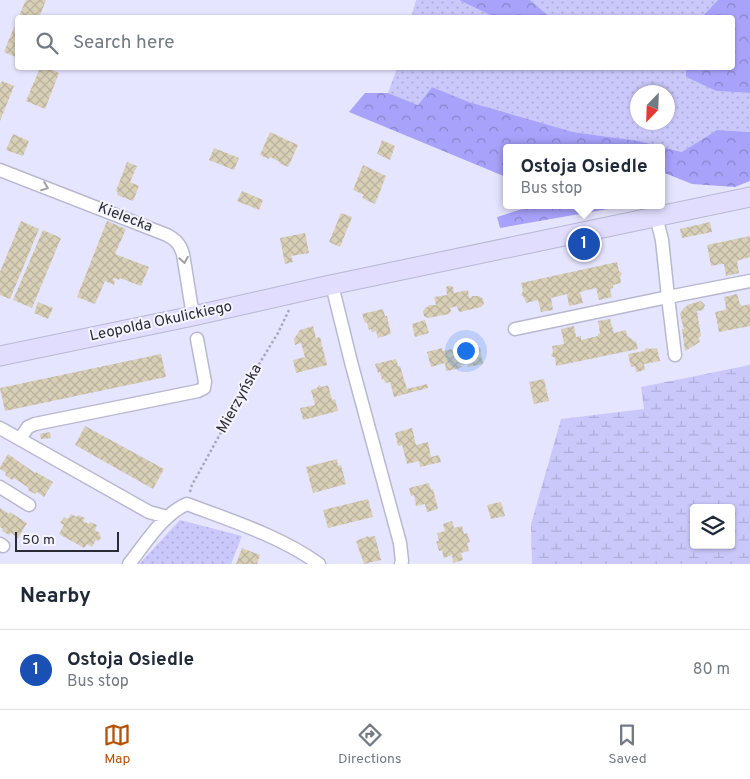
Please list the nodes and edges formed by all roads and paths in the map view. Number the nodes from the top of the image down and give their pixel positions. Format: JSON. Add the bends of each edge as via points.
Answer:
{"nodes":[{"id":1,"x":0,"y":170,"type":"edge"},
{"id":2,"x":750,"y":197,"type":"edge"},
{"id":3,"x":656,"y":216,"type":"junction"},
{"id":4,"x":750,"y":281,"type":"edge"},
{"id":5,"x":326,"y":286,"type":"junction"},
{"id":6,"x":286,"y":294,"type":"junction"},
{"id":7,"x":668,"y":296,"type":"junction"},
{"id":8,"x":193,"y":316,"type":"junction"},
{"id":9,"x":514,"y":329,"type":"dead end"},
{"id":10,"x":197,"y":340,"type":"dead end"},
{"id":11,"x":675,"y":355,"type":"dead end"},
{"id":12,"x":0,"y":356,"type":"edge"},
{"id":13,"x":0,"y":428,"type":"edge"},
{"id":14,"x":20,"y":439,"type":"junction"},
{"id":15,"x":0,"y":487,"type":"edge"},
{"id":16,"x":187,"y":504,"type":"junction"},
{"id":17,"x":29,"y":505,"type":"dead end"},
{"id":18,"x":167,"y":517,"type":"junction"},
{"id":19,"x":129,"y":564,"type":"edge"},
{"id":20,"x":319,"y":564,"type":"edge"},
{"id":21,"x":401,"y":564,"type":"edge"}],
"edges":[{"from":1,"to":8,"type":"street","name":"Kielecka","one_way":true,"via":[[175,239],[183,254]]},
{"from":2,"to":3,"type":"street","name":"Leopolda Okulickiego"},
{"from":3,"to":5,"type":"street","name":"Leopolda Okulickiego"},
{"from":3,"to":7,"type":"street"},
{"from":4,"to":7,"type":"street"},
{"from":5,"to":6,"type":"street","name":"Leopolda Okulickiego"},
{"from":5,"to":21,"type":"street","via":[[351,362],[400,543]]},
{"from":6,"to":8,"type":"street","name":"Leopolda Okulickiego"},
{"from":6,"to":16,"type":"path","name":"Mierzyńska","via":[[289,311],[285,320],[192,485]]},
{"from":7,"to":9,"type":"street"},
{"from":7,"to":11,"type":"street"},
{"from":8,"to":12,"type":"street","name":"Leopolda Okulickiego"},
{"from":10,"to":14,"type":"street","via":[[204,388],[35,424],[28,427]]},
{"from":13,"to":14,"type":"street"},
{"from":14,"to":18,"type":"street","via":[[149,512]]},
{"from":15,"to":17,"type":"street"},
{"from":16,"to":18,"type":"street"},
{"from":16,"to":20,"type":"street","via":[[252,529]]},
{"from":18,"to":19,"type":"street"}]}
